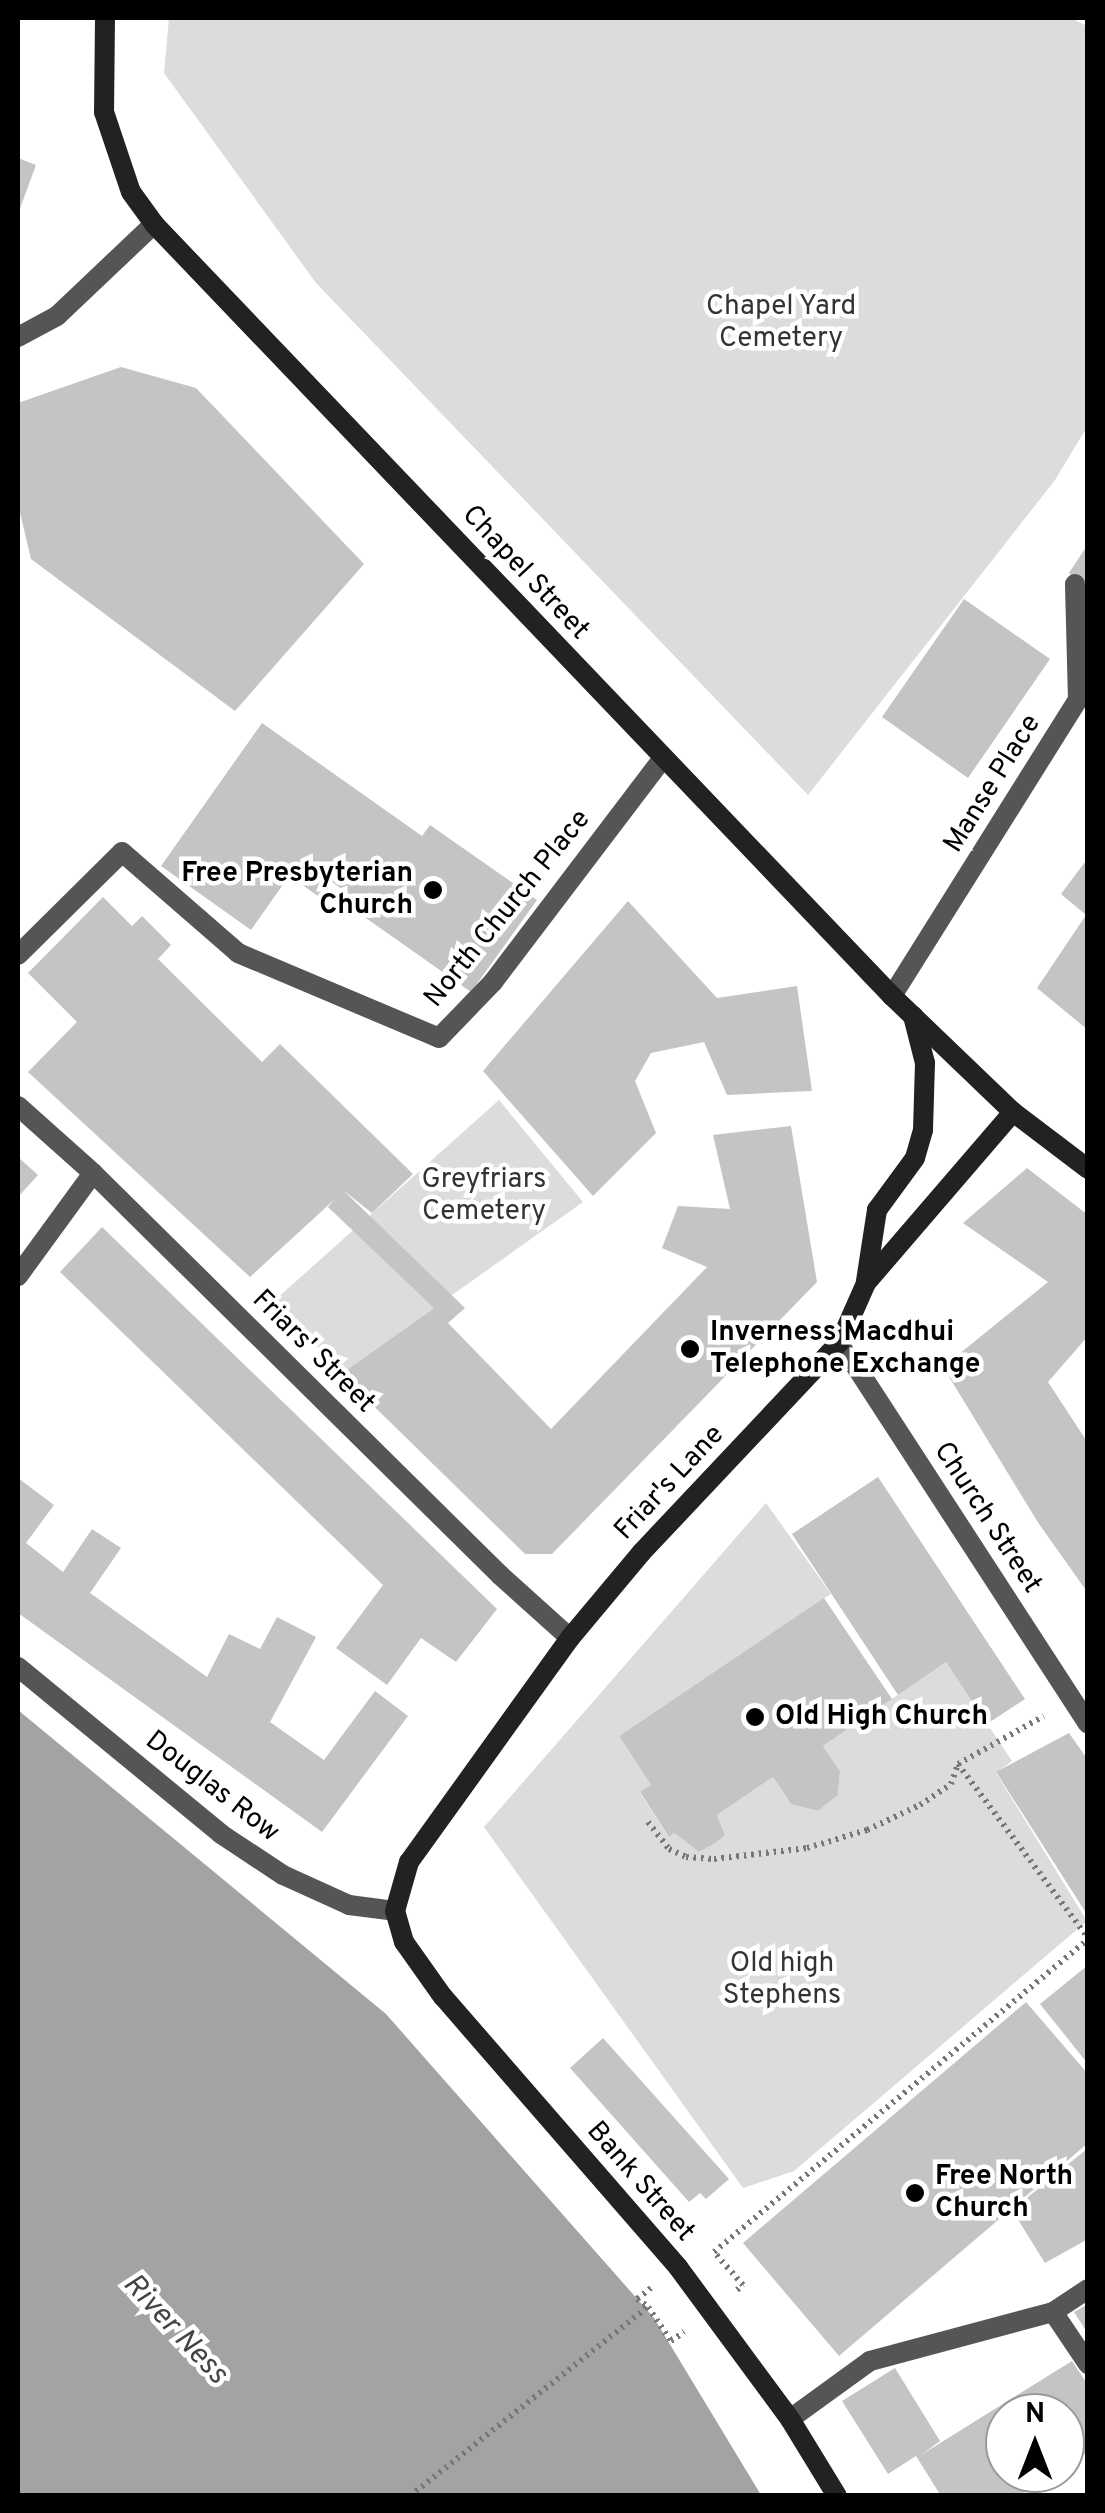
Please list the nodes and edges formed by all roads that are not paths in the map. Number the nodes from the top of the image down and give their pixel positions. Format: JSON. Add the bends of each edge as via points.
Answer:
{"nodes":[{"id":1,"x":105,"y":18,"type":"edge"},
{"id":2,"x":154,"y":224,"type":"junction"},
{"id":3,"x":18,"y":337,"type":"edge"},
{"id":4,"x":1075,"y":584,"type":"dead end"},
{"id":5,"x":663,"y":758,"type":"junction"},
{"id":6,"x":18,"y":954,"type":"edge"},
{"id":7,"x":892,"y":996,"type":"junction"},
{"id":8,"x":913,"y":1015,"type":"junction"},
{"id":9,"x":18,"y":1106,"type":"edge"},
{"id":10,"x":1013,"y":1112,"type":"junction"},
{"id":11,"x":1088,"y":1169,"type":"edge"},
{"id":12,"x":94,"y":1173,"type":"junction"},
{"id":13,"x":18,"y":1276,"type":"edge"},
{"id":14,"x":866,"y":1283,"type":"junction"},
{"id":15,"x":840,"y":1342,"type":"junction"},
{"id":16,"x":570,"y":1638,"type":"junction"},
{"id":17,"x":18,"y":1666,"type":"edge"},
{"id":18,"x":1088,"y":1724,"type":"edge"},
{"id":19,"x":395,"y":1911,"type":"junction"},
{"id":20,"x":1088,"y":2290,"type":"edge"},
{"id":21,"x":1052,"y":2312,"type":"junction"},
{"id":22,"x":1088,"y":2364,"type":"edge"},
{"id":23,"x":790,"y":2419,"type":"junction"},
{"id":24,"x":837,"y":2496,"type":"edge"}],
"edges":[{"from":1,"to":2,"type":"main road","name":"Chapel Street","via":[[104,112],[131,192]]},
{"from":2,"to":3,"type":"street","via":[[56,316]]},
{"from":2,"to":5,"type":"main road","name":"Chapel Street"},
{"from":4,"to":7,"type":"street","name":"Manse Place","via":[[1078,700]]},
{"from":5,"to":6,"type":"street","name":"North Church Place","via":[[493,982],[439,1038],[238,953],[122,852]]},
{"from":5,"to":7,"type":"main road","name":"Chapel Street"},
{"from":7,"to":8,"type":"main road","name":"Chapel Street"},
{"from":8,"to":10,"type":"main road","name":"Chapel Street"},
{"from":8,"to":14,"type":"main road","via":[[925,1062],[922,1130],[914,1158],[877,1210]]},
{"from":9,"to":12,"type":"street","name":"Friars' Street"},
{"from":10,"to":11,"type":"main road","name":"Chapel Street"},
{"from":10,"to":14,"type":"main road","name":"Friar's Lane"},
{"from":12,"to":13,"type":"street"},
{"from":12,"to":16,"type":"street","name":"Friars' Street"},
{"from":14,"to":15,"type":"main road","name":"Friar's Lane"},
{"from":15,"to":16,"type":"main road","name":"Friar's Lane","via":[[641,1552]]},
{"from":15,"to":18,"type":"street","name":"Church Street"},
{"from":16,"to":19,"type":"main road","name":"Friar's Lane","via":[[408,1862]]},
{"from":17,"to":19,"type":"street","name":"Douglas Row","via":[[221,1834],[268,1865],[349,1904]]},
{"from":19,"to":23,"type":"main road","name":"Bank Street","via":[[404,1942],[443,1997],[711,2311]]},
{"from":20,"to":21,"type":"street"},
{"from":21,"to":22,"type":"street"},
{"from":21,"to":23,"type":"street","via":[[870,2360]]},
{"from":23,"to":24,"type":"main road","name":"Bank Street"}]}
